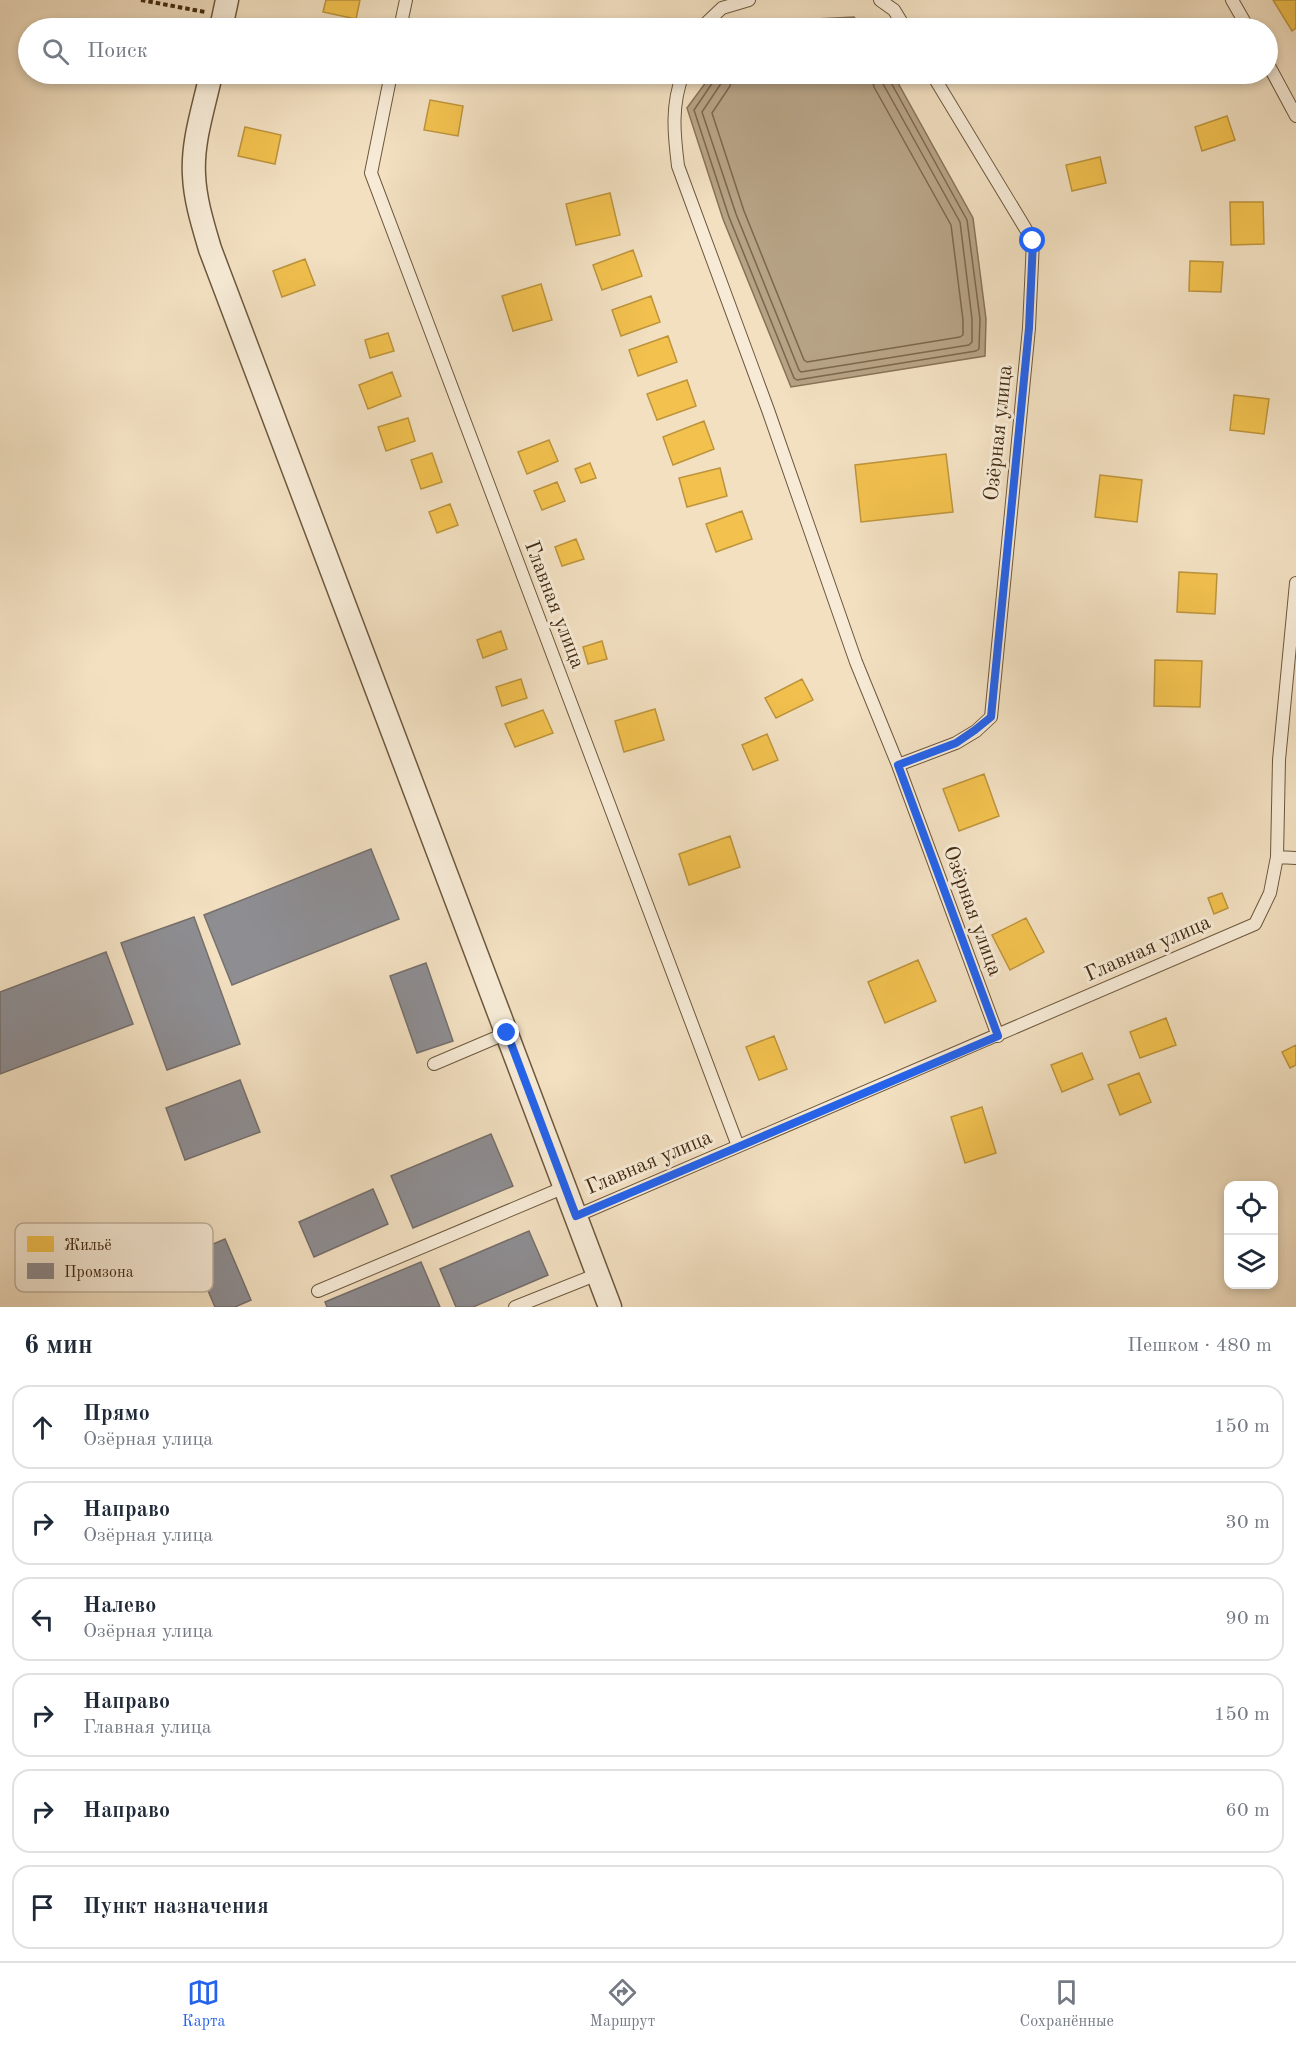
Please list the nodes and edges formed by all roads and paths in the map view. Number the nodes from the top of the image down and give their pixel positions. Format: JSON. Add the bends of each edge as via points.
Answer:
{"nodes":[{"id":1,"x":141,"y":0,"type":"edge"},
{"id":2,"x":227,"y":0,"type":"edge"},
{"id":3,"x":406,"y":0,"type":"edge"},
{"id":4,"x":748,"y":0,"type":"edge"},
{"id":5,"x":880,"y":0,"type":"edge"},
{"id":6,"x":1232,"y":0,"type":"edge"},
{"id":7,"x":206,"y":18,"type":"edge"},
{"id":8,"x":214,"y":18,"type":"edge"},
{"id":9,"x":402,"y":18,"type":"edge"},
{"id":10,"x":712,"y":18,"type":"edge"},
{"id":11,"x":899,"y":18,"type":"edge"},
{"id":12,"x":1242,"y":18,"type":"edge"},
{"id":13,"x":1278,"y":83,"type":"edge"},
{"id":14,"x":209,"y":84,"type":"edge"},
{"id":15,"x":389,"y":84,"type":"edge"},
{"id":16,"x":679,"y":84,"type":"edge"},
{"id":17,"x":938,"y":84,"type":"edge"},
{"id":18,"x":1296,"y":116,"type":"edge"},
{"id":19,"x":1296,"y":583,"type":"edge"},
{"id":20,"x":898,"y":765,"type":"junction"},
{"id":21,"x":1276,"y":857,"type":"junction"},
{"id":22,"x":1296,"y":858,"type":"edge"},
{"id":23,"x":507,"y":1033,"type":"junction"},
{"id":24,"x":998,"y":1036,"type":"junction"},
{"id":25,"x":434,"y":1064,"type":"dead end"},
{"id":26,"x":738,"y":1146,"type":"junction"},
{"id":27,"x":565,"y":1187,"type":"junction"},
{"id":28,"x":576,"y":1216,"type":"junction"},
{"id":29,"x":598,"y":1274,"type":"junction"},
{"id":30,"x":318,"y":1291,"type":"dead end"},
{"id":31,"x":515,"y":1307,"type":"edge"},
{"id":32,"x":610,"y":1307,"type":"edge"}],
"edges":[{"from":1,"to":7,"type":"path"},
{"from":2,"to":8,"type":"street"},
{"from":3,"to":9,"type":"lane"},
{"from":4,"to":10,"type":"lane","via":[[723,8]]},
{"from":5,"to":11,"type":"lane"},
{"from":6,"to":12,"type":"lane"},
{"from":13,"to":18,"type":"lane"},
{"from":14,"to":23,"type":"street","via":[[195,145],[194,176],[210,249]]},
{"from":15,"to":26,"type":"lane","name":"Главная улица","via":[[370,173]]},
{"from":16,"to":20,"type":"lane","name":"Озёрная улица","via":[[673,130],[678,166],[856,662]]},
{"from":17,"to":20,"type":"lane","name":"Озёрная улица","via":[[1033,241],[1029,328],[991,717],[956,743]]},
{"from":19,"to":21,"type":"lane","name":"Главная улица","via":[[1279,760]]},
{"from":20,"to":24,"type":"lane","name":"Озёрная улица"},
{"from":21,"to":22,"type":"lane"},
{"from":21,"to":24,"type":"lane","name":"Главная улица","via":[[1270,893],[1255,924]]},
{"from":23,"to":25,"type":"lane"},
{"from":23,"to":27,"type":"street"},
{"from":24,"to":26,"type":"lane","name":"Главная улица"},
{"from":26,"to":28,"type":"lane","name":"Главная улица"},
{"from":27,"to":28,"type":"street"},
{"from":27,"to":30,"type":"lane"},
{"from":28,"to":29,"type":"street"},
{"from":29,"to":31,"type":"lane"},
{"from":29,"to":32,"type":"street"}]}
